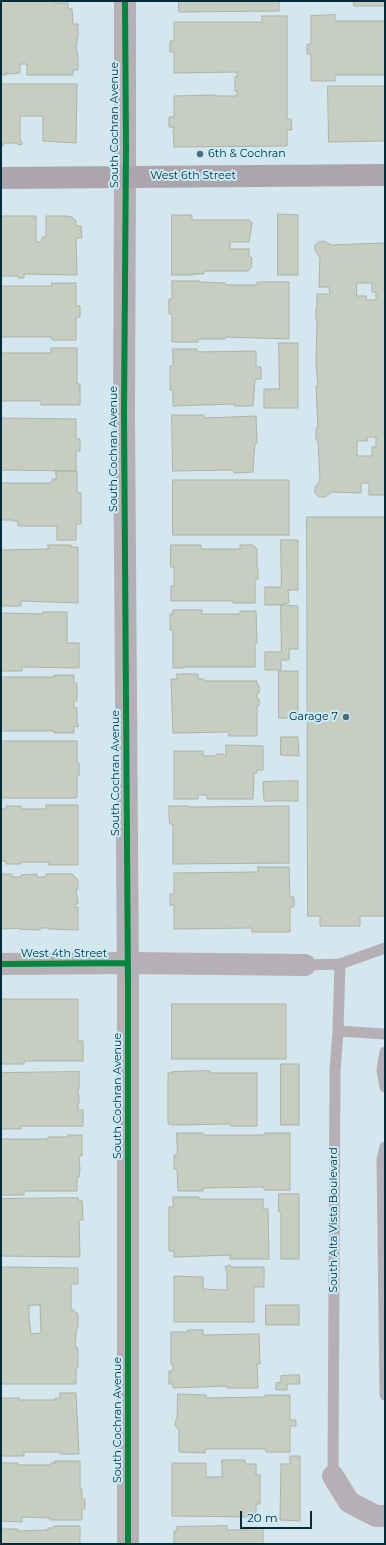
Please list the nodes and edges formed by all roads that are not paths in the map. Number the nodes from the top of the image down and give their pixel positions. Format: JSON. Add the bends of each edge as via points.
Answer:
{"nodes":[{"id":1,"x":125,"y":1,"type":"edge"},
{"id":2,"x":385,"y":175,"type":"edge"},
{"id":3,"x":125,"y":177,"type":"junction"},
{"id":4,"x":1,"y":178,"type":"edge"},
{"id":5,"x":385,"y":948,"type":"edge"},
{"id":6,"x":128,"y":963,"type":"junction"},
{"id":7,"x":1,"y":964,"type":"edge"},
{"id":8,"x":340,"y":964,"type":"junction"},
{"id":9,"x":305,"y":965,"type":"joint"},
{"id":10,"x":338,"y":1031,"type":"junction"},
{"id":11,"x":385,"y":1034,"type":"edge"},
{"id":12,"x":385,"y":1052,"type":"edge"},
{"id":13,"x":385,"y":1087,"type":"edge"},
{"id":14,"x":385,"y":1147,"type":"edge"},
{"id":15,"x":385,"y":1383,"type":"edge"},
{"id":16,"x":385,"y":1395,"type":"edge"},
{"id":17,"x":333,"y":1476,"type":"joint"},
{"id":18,"x":385,"y":1516,"type":"edge"},
{"id":19,"x":128,"y":1544,"type":"edge"}],
"edges":[{"from":1,"to":3,"type":"street","name":"South Cochran Avenue"},
{"from":2,"to":3,"type":"main road","name":"West 6th Street"},
{"from":3,"to":4,"type":"main road","name":"West 6th Street"},
{"from":3,"to":6,"type":"street","name":"South Cochran Avenue"},
{"from":5,"to":8,"type":"lane","name":"West 4th Street"},
{"from":6,"to":7,"type":"street","name":"West 4th Street"},
{"from":6,"to":9,"type":"street","name":"West 4th Street"},
{"from":6,"to":19,"type":"street","name":"South Cochran Avenue"},
{"from":8,"to":9,"type":"lane","name":"West 4th Street"},
{"from":8,"to":10,"type":"lane","name":"South Alta Vista Boulevard"},
{"from":10,"to":11,"type":"lane"},
{"from":10,"to":17,"type":"lane","name":"South Alta Vista Boulevard","via":[[335,1071]]},
{"from":12,"to":13,"type":"lane","via":[[382,1070]]},
{"from":14,"to":15,"type":"lane","via":[[382,1160]]},
{"from":15,"to":16,"type":"lane"},
{"from":17,"to":18,"type":"street","via":[[349,1502],[376,1516]]}]}
